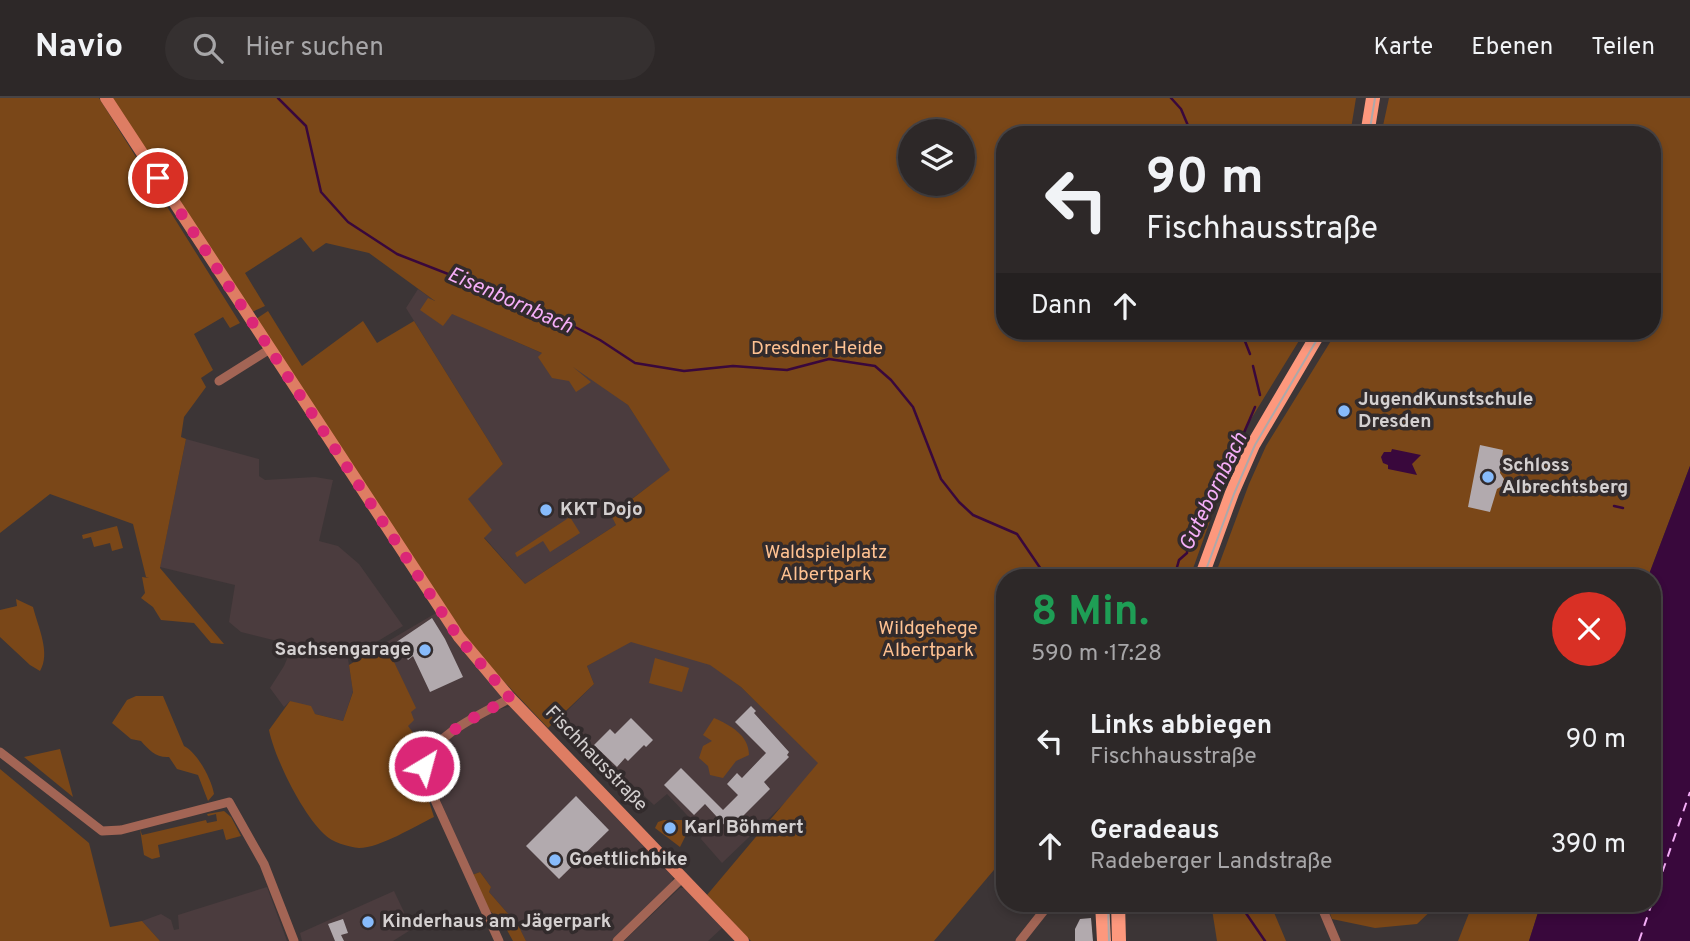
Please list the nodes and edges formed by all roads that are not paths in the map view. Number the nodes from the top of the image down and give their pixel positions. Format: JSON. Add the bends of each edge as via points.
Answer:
{"nodes":[{"id":1,"x":106,"y":98,"type":"edge"},
{"id":2,"x":1373,"y":98,"type":"edge"},
{"id":3,"x":1368,"y":126,"type":"edge"},
{"id":4,"x":1315,"y":340,"type":"edge"},
{"id":5,"x":270,"y":349,"type":"junction"},
{"id":6,"x":219,"y":381,"type":"dead end"},
{"id":7,"x":1204,"y":569,"type":"edge"},
{"id":8,"x":510,"y":698,"type":"junction"},
{"id":9,"x":0,"y":752,"type":"edge"},
{"id":10,"x":683,"y":877,"type":"junction"},
{"id":11,"x":1043,"y":912,"type":"edge"},
{"id":12,"x":1102,"y":912,"type":"edge"},
{"id":13,"x":1118,"y":912,"type":"edge"},
{"id":14,"x":1324,"y":912,"type":"edge"},
{"id":15,"x":294,"y":941,"type":"edge"},
{"id":16,"x":499,"y":941,"type":"edge"},
{"id":17,"x":617,"y":941,"type":"edge"},
{"id":18,"x":743,"y":941,"type":"edge"},
{"id":19,"x":1020,"y":941,"type":"edge"},
{"id":20,"x":1104,"y":941,"type":"edge"},
{"id":21,"x":1119,"y":941,"type":"edge"},
{"id":22,"x":1336,"y":941,"type":"edge"}],
"edges":[{"from":1,"to":5,"type":"main road","name":"Fischhausstraße"},
{"from":2,"to":3,"type":"main road"},
{"from":4,"to":7,"type":"main road","via":[[1254,445]]},
{"from":5,"to":6,"type":"street"},
{"from":5,"to":8,"type":"main road","name":"Fischhausstraße","via":[[458,637]]},
{"from":8,"to":10,"type":"main road","name":"Fischhausstraße"},
{"from":8,"to":16,"type":"street","via":[[456,730],[433,749],[424,766],[433,798]]},
{"from":9,"to":15,"type":"street","via":[[102,831],[229,802],[264,863]]},
{"from":10,"to":17,"type":"street"},
{"from":10,"to":18,"type":"main road","name":"Fischhausstraße"},
{"from":11,"to":19,"type":"street"},
{"from":12,"to":20,"type":"main road"},
{"from":13,"to":21,"type":"main road"},
{"from":14,"to":22,"type":"street"}]}
